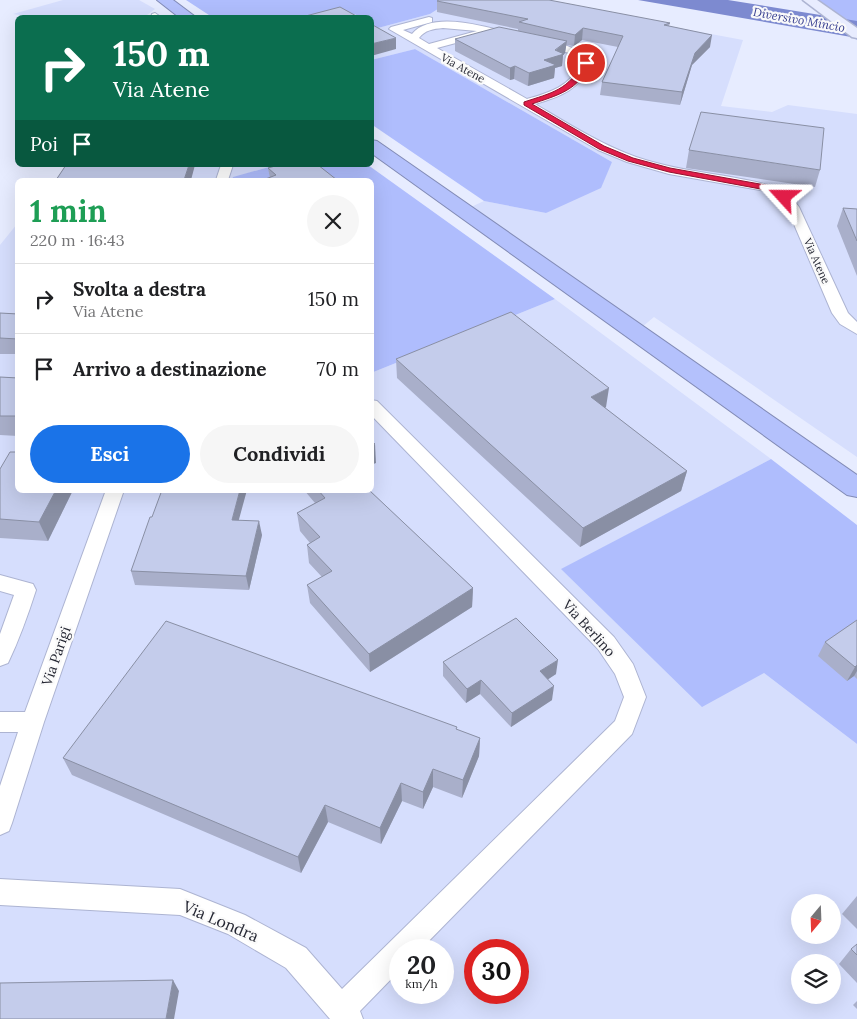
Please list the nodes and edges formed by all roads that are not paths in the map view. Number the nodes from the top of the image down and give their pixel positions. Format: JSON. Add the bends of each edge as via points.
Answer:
{"nodes":[{"id":1,"x":164,"y":0,"type":"edge"},
{"id":2,"x":814,"y":4,"type":"edge"},
{"id":3,"x":186,"y":15,"type":"edge"},
{"id":4,"x":444,"y":24,"type":"junction"},
{"id":5,"x":490,"y":32,"type":"junction"},
{"id":6,"x":857,"y":34,"type":"edge"},
{"id":7,"x":413,"y":38,"type":"junction"},
{"id":8,"x":427,"y":48,"type":"junction"},
{"id":9,"x":526,"y":103,"type":"junction"},
{"id":10,"x":374,"y":147,"type":"edge"},
{"id":11,"x":857,"y":329,"type":"edge"},
{"id":12,"x":374,"y":408,"type":"edge"},
{"id":13,"x":857,"y":488,"type":"edge"},
{"id":14,"x":114,"y":493,"type":"edge"},
{"id":15,"x":0,"y":583,"type":"edge"},
{"id":16,"x":0,"y":657,"type":"edge"},
{"id":17,"x":0,"y":722,"type":"edge"},
{"id":18,"x":33,"y":722,"type":"junction"},
{"id":19,"x":0,"y":823,"type":"edge"},
{"id":20,"x":0,"y":892,"type":"edge"},
{"id":21,"x":413,"y":939,"type":"edge"},
{"id":22,"x":389,"y":964,"type":"edge"},
{"id":23,"x":345,"y":1014,"type":"edge"}],
"edges":[{"from":1,"to":3,"type":"highway"},
{"from":2,"to":6,"type":"main road"},
{"from":4,"to":5,"type":"street","name":"Via Atene"},
{"from":4,"to":7,"type":"street","name":"Via Atene","via":[[424,28]]},
{"from":4,"to":7,"type":"street","name":"Via Atene","via":[[430,20],[394,29]]},
{"from":5,"to":8,"type":"street","name":"Via Atene"},
{"from":5,"to":9,"type":"street","name":"Via Atene","via":[[568,49],[581,55],[586,63],[565,90]]},
{"from":7,"to":8,"type":"street","name":"Via Atene"},
{"from":8,"to":9,"type":"street","name":"Via Atene"},
{"from":9,"to":11,"type":"street","name":"Via Atene","via":[[602,147],[631,159],[669,170],[769,188],[784,197],[793,207],[840,313]]},
{"from":10,"to":13,"type":"highway"},
{"from":12,"to":21,"type":"street","name":"Via Berlino","via":[[606,643],[625,670],[635,697],[624,727]]},
{"from":14,"to":18,"type":"street","name":"Via Parigi"},
{"from":15,"to":16,"type":"street","via":[[26,590]]},
{"from":17,"to":18,"type":"street"},
{"from":18,"to":19,"type":"street","name":"Via Parigi"},
{"from":20,"to":23,"type":"street","name":"Via Londra","via":[[180,902],[236,924],[296,958]]},
{"from":22,"to":23,"type":"street","name":"Via Berlino"}]}
